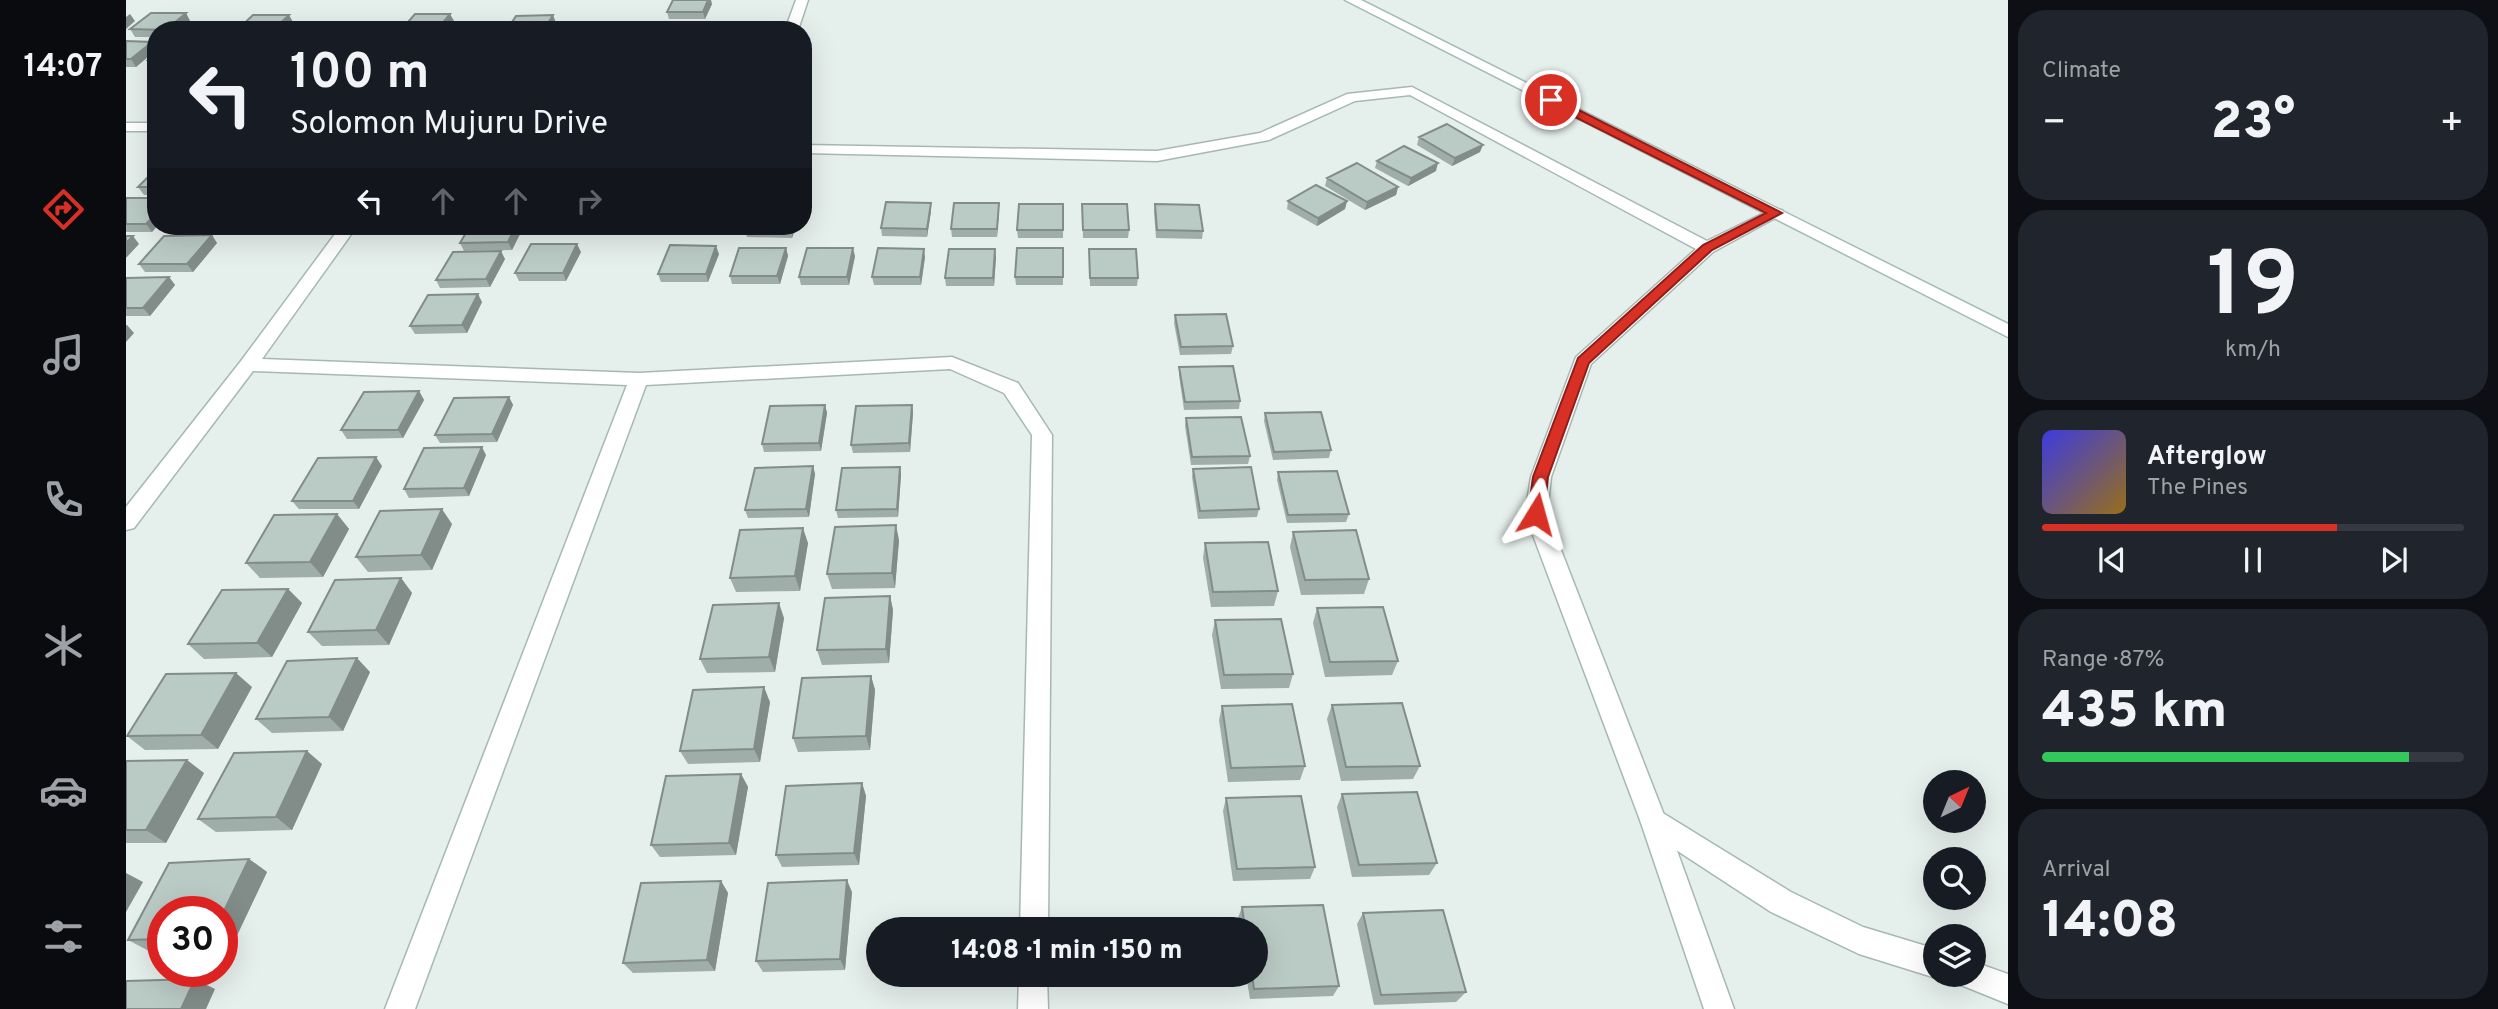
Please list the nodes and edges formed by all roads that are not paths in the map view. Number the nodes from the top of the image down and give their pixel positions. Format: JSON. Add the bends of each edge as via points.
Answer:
{"nodes":[{"id":1,"x":802,"y":0,"type":"edge"},
{"id":2,"x":1351,"y":0,"type":"edge"},
{"id":3,"x":794,"y":21,"type":"edge"},
{"id":4,"x":126,"y":127,"type":"edge"},
{"id":5,"x":147,"y":127,"type":"edge"},
{"id":6,"x":812,"y":149,"type":"edge"},
{"id":7,"x":1776,"y":213,"type":"junction"},
{"id":8,"x":342,"y":235,"type":"edge"},
{"id":9,"x":1707,"y":247,"type":"junction"},
{"id":10,"x":2008,"y":331,"type":"edge"},
{"id":11,"x":248,"y":365,"type":"junction"},
{"id":12,"x":639,"y":379,"type":"junction"},
{"id":13,"x":126,"y":522,"type":"edge"},
{"id":14,"x":1653,"y":820,"type":"junction"},
{"id":15,"x":1034,"y":917,"type":"edge"},
{"id":16,"x":1923,"y":960,"type":"edge"},
{"id":17,"x":1986,"y":981,"type":"edge"},
{"id":18,"x":1033,"y":987,"type":"edge"},
{"id":19,"x":2008,"y":989,"type":"edge"},
{"id":20,"x":400,"y":1009,"type":"edge"},
{"id":21,"x":1033,"y":1009,"type":"edge"},
{"id":22,"x":1719,"y":1009,"type":"edge"}],
"edges":[{"from":1,"to":3,"type":"street"},
{"from":2,"to":7,"type":"street"},
{"from":4,"to":5,"type":"street"},
{"from":6,"to":9,"type":"street","via":[[1157,156],[1264,137],[1352,97],[1412,91]]},
{"from":7,"to":9,"type":"street"},
{"from":7,"to":10,"type":"street"},
{"from":8,"to":11,"type":"street"},
{"from":9,"to":14,"type":"street","via":[[1583,361],[1541,477],[1536,514]]},
{"from":11,"to":12,"type":"street"},
{"from":11,"to":13,"type":"street"},
{"from":12,"to":15,"type":"street","via":[[952,363],[1010,388],[1042,435]]},
{"from":12,"to":20,"type":"street"},
{"from":14,"to":16,"type":"street","via":[[1781,902],[1859,940]]},
{"from":14,"to":22,"type":"street"},
{"from":17,"to":19,"type":"street"},
{"from":18,"to":21,"type":"street"}]}
